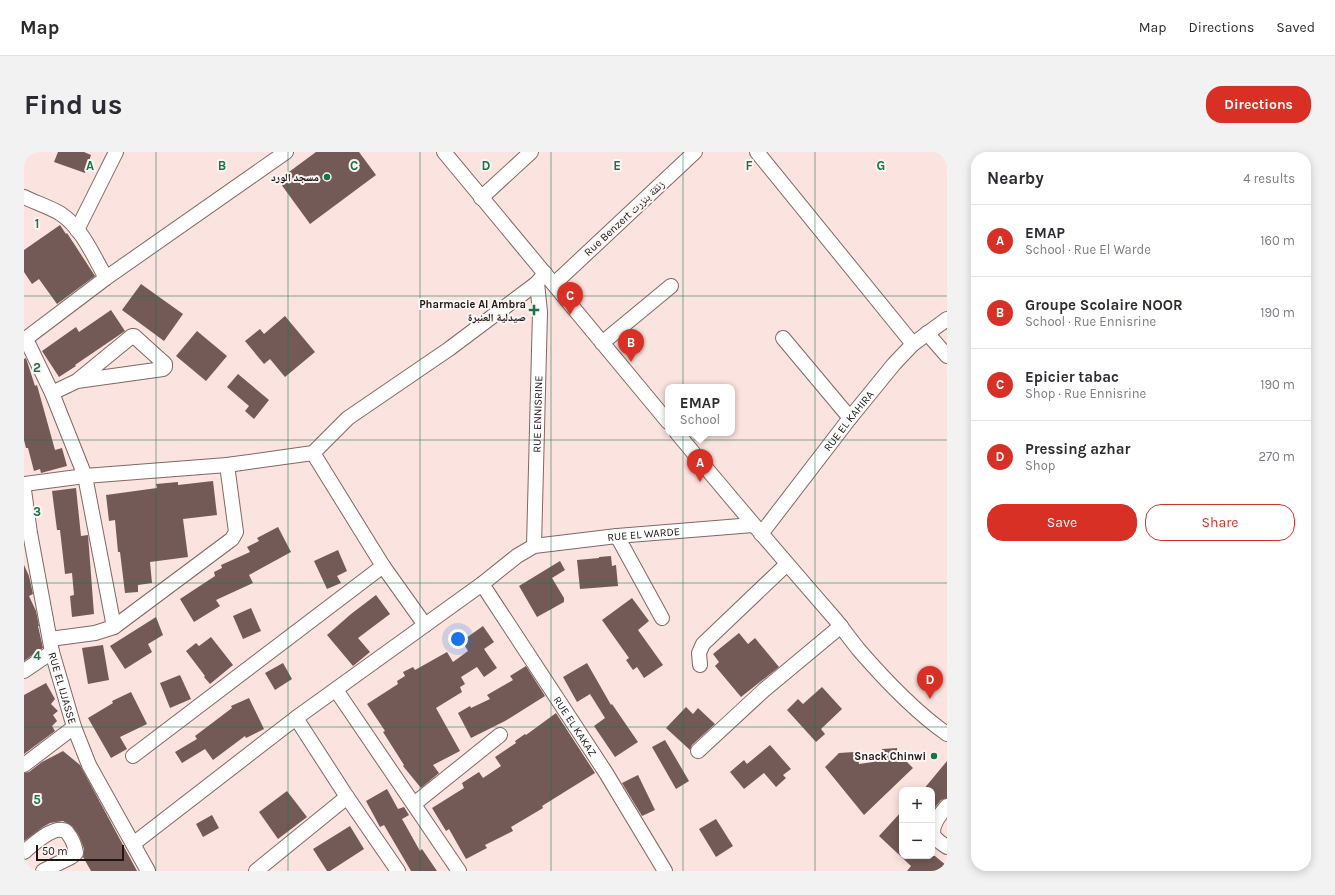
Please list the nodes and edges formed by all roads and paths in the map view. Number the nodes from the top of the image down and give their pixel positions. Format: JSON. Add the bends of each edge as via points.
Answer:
{"nodes":[{"id":1,"x":116,"y":152,"type":"edge"},
{"id":2,"x":286,"y":152,"type":"edge"},
{"id":3,"x":444,"y":152,"type":"edge"},
{"id":4,"x":531,"y":152,"type":"edge"},
{"id":5,"x":695,"y":152,"type":"edge"},
{"id":6,"x":756,"y":152,"type":"edge"},
{"id":7,"x":24,"y":197,"type":"edge"},
{"id":8,"x":481,"y":198,"type":"junction"},
{"id":9,"x":78,"y":230,"type":"junction"},
{"id":10,"x":106,"y":278,"type":"junction"},
{"id":11,"x":545,"y":280,"type":"junction"},
{"id":12,"x":671,"y":286,"type":"dead end"},
{"id":13,"x":947,"y":319,"type":"edge"},
{"id":14,"x":928,"y":333,"type":"junction"},
{"id":15,"x":783,"y":338,"type":"dead end"},
{"id":16,"x":25,"y":339,"type":"edge"},
{"id":17,"x":602,"y":343,"type":"junction"},
{"id":18,"x":913,"y":344,"type":"junction"},
{"id":19,"x":947,"y":356,"type":"edge"},
{"id":20,"x":77,"y":381,"type":"junction"},
{"id":21,"x":52,"y":393,"type":"junction"},
{"id":22,"x":665,"y":418,"type":"edge"},
{"id":23,"x":850,"y":418,"type":"junction"},
{"id":24,"x":679,"y":436,"type":"edge"},
{"id":25,"x":313,"y":453,"type":"junction"},
{"id":26,"x":227,"y":465,"type":"junction"},
{"id":27,"x":85,"y":476,"type":"junction"},
{"id":28,"x":24,"y":484,"type":"edge"},
{"id":29,"x":24,"y":490,"type":"edge"},
{"id":30,"x":757,"y":530,"type":"junction"},
{"id":31,"x":27,"y":535,"type":"edge"},
{"id":32,"x":617,"y":536,"type":"junction"},
{"id":33,"x":534,"y":546,"type":"junction"},
{"id":34,"x":787,"y":564,"type":"junction"},
{"id":35,"x":383,"y":566,"type":"junction"},
{"id":36,"x":482,"y":584,"type":"junction"},
{"id":37,"x":662,"y":618,"type":"dead end"},
{"id":38,"x":425,"y":625,"type":"junction"},
{"id":39,"x":841,"y":626,"type":"junction"},
{"id":40,"x":114,"y":627,"type":"junction"},
{"id":41,"x":51,"y":645,"type":"junction"},
{"id":42,"x":700,"y":665,"type":"dead end"},
{"id":43,"x":24,"y":671,"type":"edge"},
{"id":44,"x":336,"y":690,"type":"junction"},
{"id":45,"x":296,"y":718,"type":"junction"},
{"id":46,"x":74,"y":727,"type":"junction"},
{"id":47,"x":945,"y":730,"type":"edge"},
{"id":48,"x":500,"y":735,"type":"dead end"},
{"id":49,"x":698,"y":751,"type":"dead end"},
{"id":50,"x":133,"y":756,"type":"dead end"},
{"id":51,"x":24,"y":765,"type":"edge"},
{"id":52,"x":347,"y":797,"type":"junction"},
{"id":53,"x":414,"y":804,"type":"junction"},
{"id":54,"x":947,"y":806,"type":"edge"},
{"id":55,"x":133,"y":844,"type":"junction"},
{"id":56,"x":947,"y":847,"type":"edge"},
{"id":57,"x":24,"y":852,"type":"edge"},
{"id":58,"x":43,"y":871,"type":"edge"},
{"id":59,"x":148,"y":871,"type":"edge"},
{"id":60,"x":256,"y":871,"type":"edge"},
{"id":61,"x":398,"y":871,"type":"edge"},
{"id":62,"x":459,"y":871,"type":"edge"},
{"id":63,"x":665,"y":871,"type":"edge"}],
"edges":[{"from":1,"to":9,"type":"street"},
{"from":2,"to":10,"type":"street"},
{"from":3,"to":8,"type":"street"},
{"from":4,"to":8,"type":"street"},
{"from":5,"to":11,"type":"street","name":"Rue Benzert زنقة بنزرت"},
{"from":6,"to":18,"type":"street"},
{"from":7,"to":9,"type":"street","via":[[58,212]]},
{"from":8,"to":11,"type":"street"},
{"from":9,"to":10,"type":"street"},
{"from":10,"to":16,"type":"street"},
{"from":11,"to":17,"type":"street"},
{"from":11,"to":25,"type":"street","name":"Rue Benzert زنقة بنزرت","via":[[348,418]]},
{"from":11,"to":33,"type":"street","name":"RUE ENNISRINE","via":[[540,312]]},
{"from":12,"to":17,"type":"street"},
{"from":13,"to":14,"type":"street","name":"RUE EL KAHIRA"},
{"from":14,"to":18,"type":"street","name":"RUE EL KAHIRA"},
{"from":14,"to":19,"type":"street"},
{"from":15,"to":23,"type":"street"},
{"from":16,"to":21,"type":"street"},
{"from":17,"to":22,"type":"street"},
{"from":18,"to":23,"type":"street","name":"RUE EL KAHIRA"},
{"from":20,"to":20,"type":"street","via":[[163,369],[165,364],[132,336]]},
{"from":20,"to":21,"type":"street"},
{"from":21,"to":27,"type":"street"},
{"from":23,"to":30,"type":"street","name":"RUE EL KAHIRA"},
{"from":24,"to":30,"type":"street"},
{"from":25,"to":26,"type":"street"},
{"from":25,"to":35,"type":"street"},
{"from":26,"to":27,"type":"street"},
{"from":26,"to":40,"type":"street","via":[[236,532],[232,539]]},
{"from":27,"to":28,"type":"street"},
{"from":27,"to":40,"type":"street"},
{"from":29,"to":31,"type":"street","name":"RUE EL IJJASSE"},
{"from":30,"to":32,"type":"street","name":"RUE EL WARDE"},
{"from":30,"to":34,"type":"street"},
{"from":31,"to":41,"type":"street","name":"RUE EL IJJASSE"},
{"from":32,"to":33,"type":"street","name":"RUE EL WARDE"},
{"from":32,"to":37,"type":"street"},
{"from":33,"to":36,"type":"street"},
{"from":34,"to":39,"type":"street"},
{"from":34,"to":42,"type":"street","via":[[703,644],[699,653]]},
{"from":35,"to":38,"type":"street"},
{"from":35,"to":50,"type":"street"},
{"from":36,"to":38,"type":"street"},
{"from":36,"to":63,"type":"street","name":"RUE EL KAKAZ","via":[[606,773]]},
{"from":38,"to":44,"type":"street"},
{"from":39,"to":47,"type":"street","via":[[886,679],[919,711]]},
{"from":39,"to":49,"type":"street","via":[[764,690]]},
{"from":40,"to":41,"type":"street"},
{"from":41,"to":43,"type":"street"},
{"from":41,"to":46,"type":"street","name":"RUE EL IJJASSE"},
{"from":44,"to":45,"type":"street"},
{"from":44,"to":53,"type":"street"},
{"from":45,"to":52,"type":"street"},
{"from":45,"to":55,"type":"street"},
{"from":46,"to":51,"type":"street"},
{"from":46,"to":55,"type":"street","name":"RUE EL IJJASSE","via":[[90,765]]},
{"from":48,"to":53,"type":"street"},
{"from":52,"to":60,"type":"street"},
{"from":52,"to":61,"type":"street"},
{"from":53,"to":62,"type":"street"},
{"from":54,"to":56,"type":"street","via":[[937,820],[934,836]]},
{"from":55,"to":59,"type":"street","name":"RUE EL IJJASSE"},
{"from":57,"to":58,"type":"street","via":[[37,840],[55,830],[67,832],[76,853]]}]}
